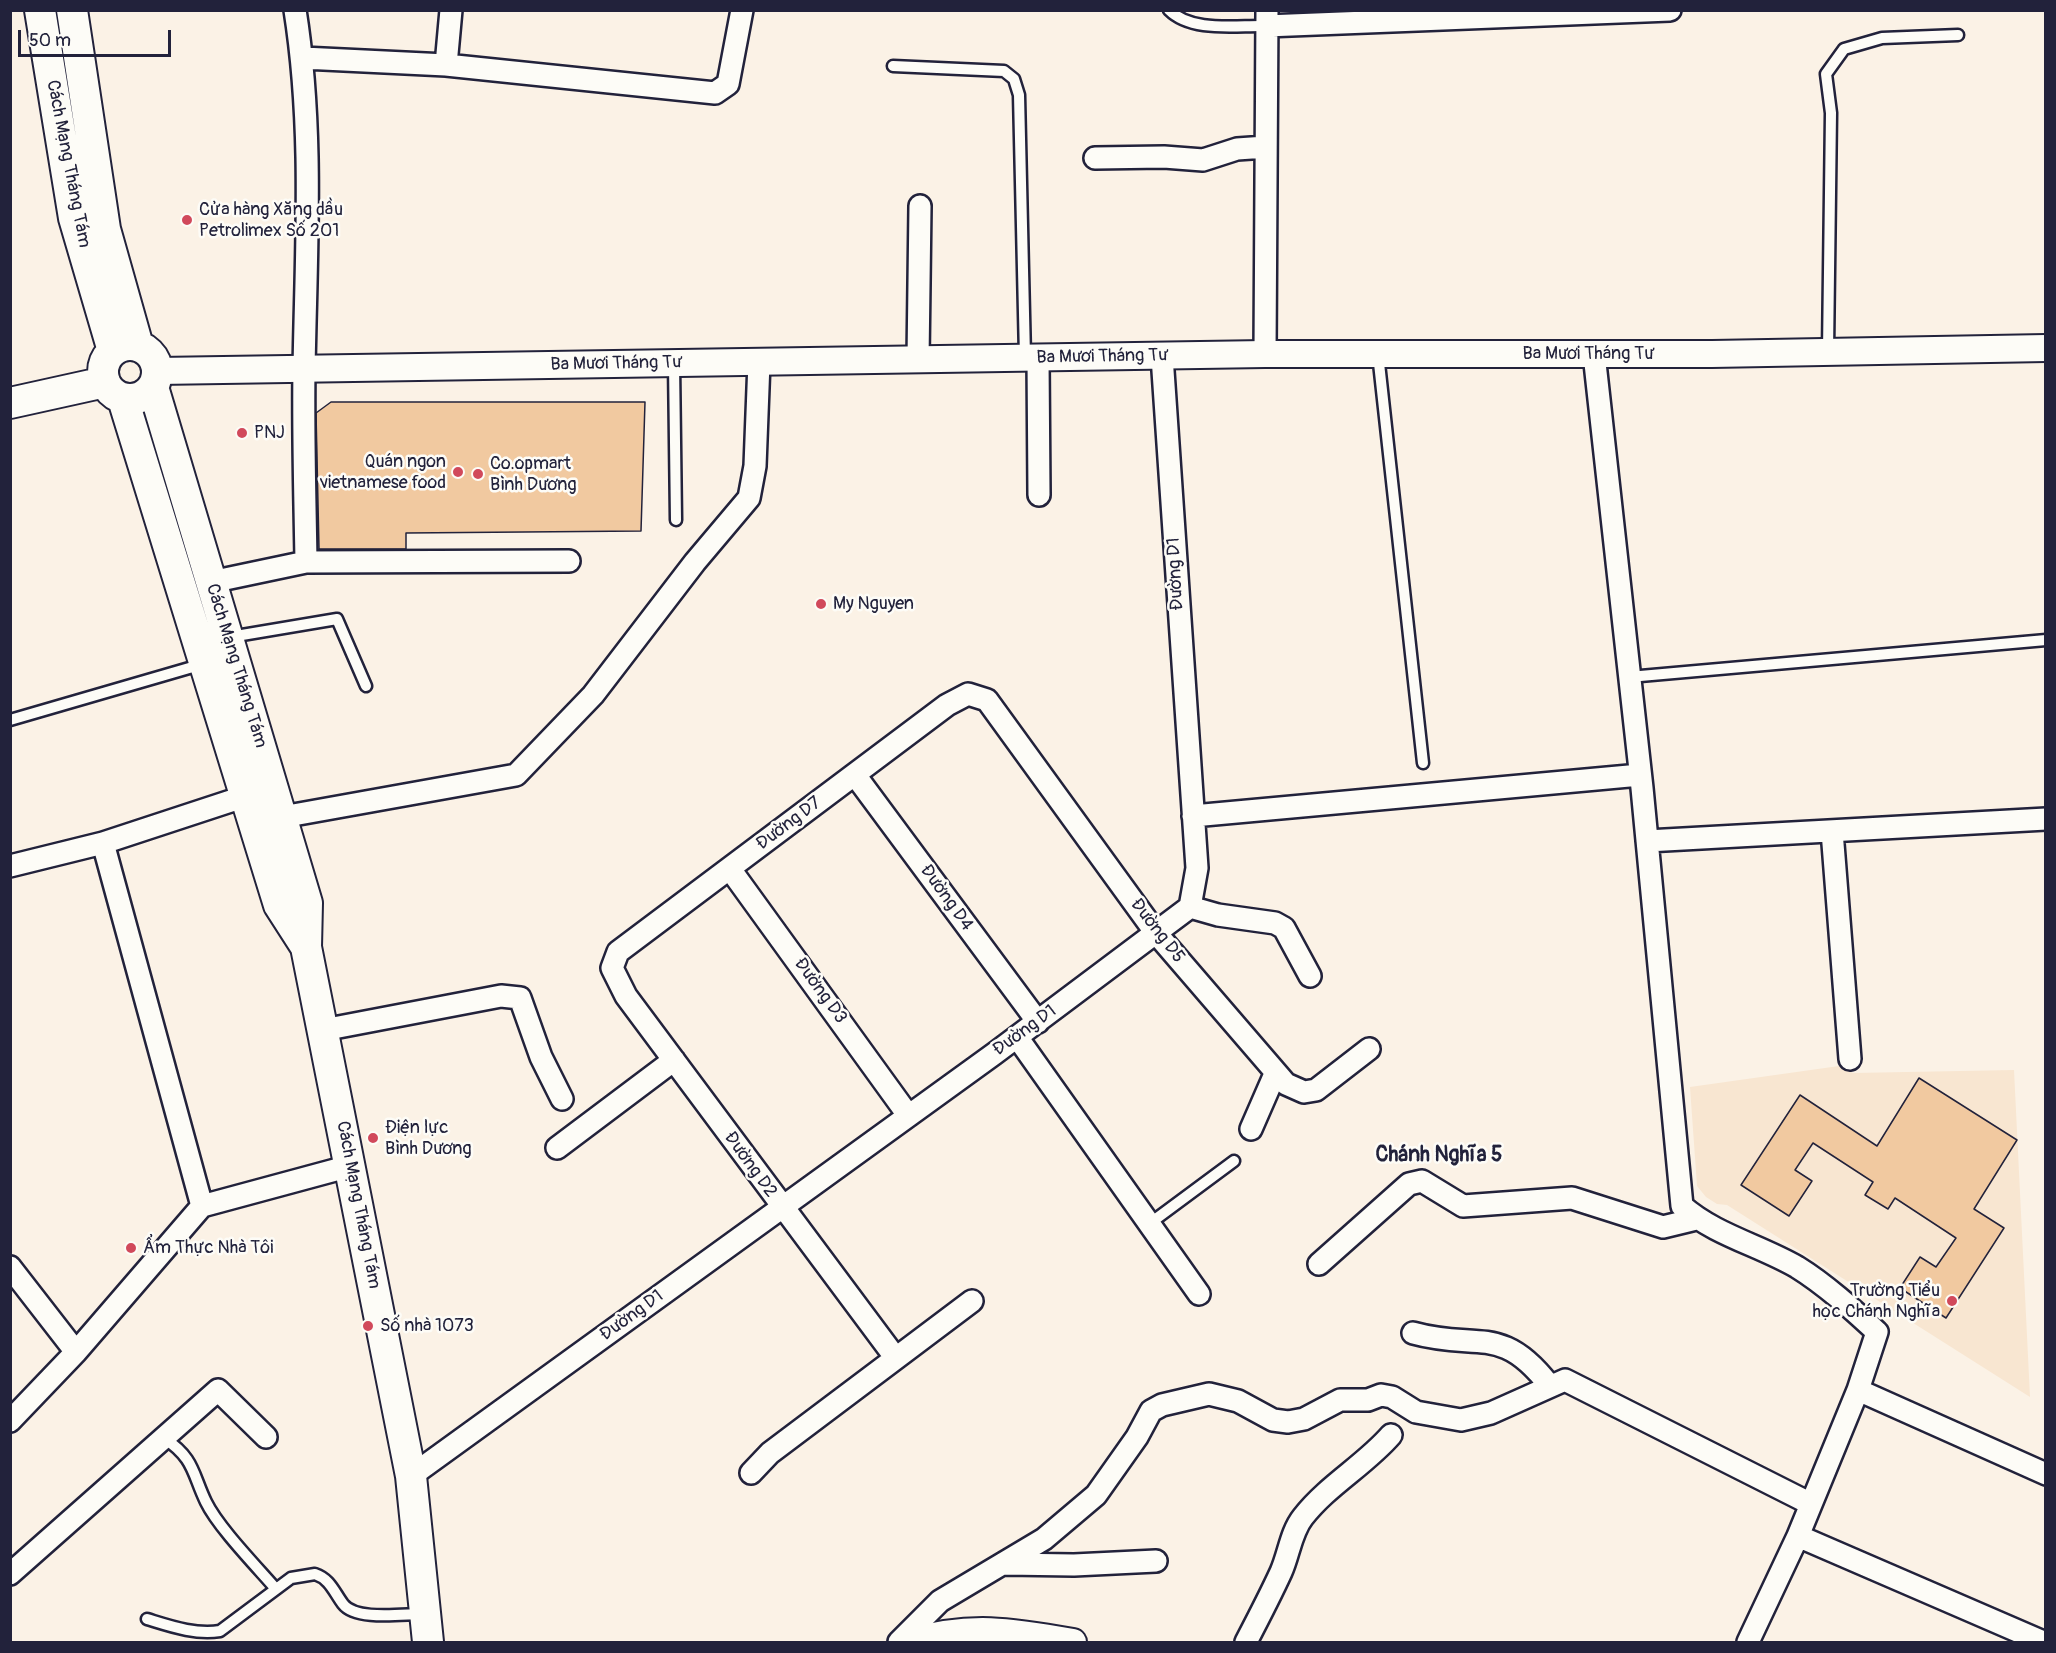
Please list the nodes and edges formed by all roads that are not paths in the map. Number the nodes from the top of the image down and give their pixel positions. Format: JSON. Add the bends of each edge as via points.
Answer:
{"nodes":[{"id":1,"x":40,"y":10,"type":"edge"},
{"id":2,"x":72,"y":10,"type":"edge"},
{"id":3,"x":295,"y":10,"type":"edge"},
{"id":4,"x":451,"y":10,"type":"edge"},
{"id":5,"x":742,"y":10,"type":"edge"},
{"id":6,"x":1169,"y":10,"type":"edge"},
{"id":7,"x":1670,"y":10,"type":"edge"},
{"id":8,"x":1267,"y":18,"type":"edge"},
{"id":9,"x":1958,"y":35,"type":"dead end"},
{"id":10,"x":303,"y":58,"type":"junction"},
{"id":11,"x":446,"y":65,"type":"junction"},
{"id":12,"x":893,"y":66,"type":"dead end"},
{"id":13,"x":1266,"y":147,"type":"junction"},
{"id":14,"x":1095,"y":158,"type":"dead end"},
{"id":15,"x":920,"y":206,"type":"dead end"},
{"id":16,"x":125,"y":348,"type":"junction"},
{"id":17,"x":2046,"y":348,"type":"edge"},
{"id":18,"x":1828,"y":351,"type":"junction"},
{"id":19,"x":1265,"y":354,"type":"junction"},
{"id":20,"x":1378,"y":354,"type":"junction"},
{"id":21,"x":1594,"y":354,"type":"junction"},
{"id":22,"x":1162,"y":356,"type":"junction"},
{"id":23,"x":1032,"y":358,"type":"junction"},
{"id":24,"x":918,"y":360,"type":"junction"},
{"id":25,"x":759,"y":362,"type":"junction"},
{"id":26,"x":674,"y":363,"type":"junction"},
{"id":27,"x":304,"y":370,"type":"junction"},
{"id":28,"x":155,"y":379,"type":"junction"},
{"id":29,"x":114,"y":390,"type":"junction"},
{"id":30,"x":10,"y":403,"type":"edge"},
{"id":31,"x":1039,"y":495,"type":"dead end"},
{"id":32,"x":676,"y":520,"type":"dead end"},
{"id":33,"x":570,"y":561,"type":"dead end"},
{"id":34,"x":306,"y":562,"type":"junction"},
{"id":35,"x":211,"y":582,"type":"junction"},
{"id":36,"x":227,"y":638,"type":"junction"},
{"id":37,"x":2046,"y":640,"type":"edge"},
{"id":38,"x":205,"y":664,"type":"junction"},
{"id":39,"x":1629,"y":677,"type":"junction"},
{"id":40,"x":366,"y":686,"type":"dead end"},
{"id":41,"x":977,"y":695,"type":"joint"},
{"id":42,"x":10,"y":720,"type":"edge"},
{"id":43,"x":1423,"y":763,"type":"dead end"},
{"id":44,"x":855,"y":775,"type":"junction"},
{"id":45,"x":1640,"y":775,"type":"junction"},
{"id":46,"x":246,"y":796,"type":"junction"},
{"id":47,"x":1193,"y":816,"type":"junction"},
{"id":48,"x":282,"y":817,"type":"junction"},
{"id":49,"x":2046,"y":819,"type":"edge"},
{"id":50,"x":1832,"y":831,"type":"junction"},
{"id":51,"x":1647,"y":841,"type":"junction"},
{"id":52,"x":103,"y":843,"type":"junction"},
{"id":53,"x":10,"y":866,"type":"edge"},
{"id":54,"x":730,"y":869,"type":"junction"},
{"id":55,"x":1190,"y":907,"type":"junction"},
{"id":56,"x":1156,"y":933,"type":"junction"},
{"id":57,"x":306,"y":946,"type":"junction"},
{"id":58,"x":612,"y":968,"type":"joint"},
{"id":59,"x":1310,"y":976,"type":"dead end"},
{"id":60,"x":1038,"y":1022,"type":"junction"},
{"id":61,"x":323,"y":1030,"type":"junction"},
{"id":62,"x":1017,"y":1037,"type":"junction"},
{"id":63,"x":1369,"y":1049,"type":"dead end"},
{"id":64,"x":1850,"y":1059,"type":"dead end"},
{"id":65,"x":674,"y":1060,"type":"junction"},
{"id":66,"x":1275,"y":1074,"type":"junction"},
{"id":67,"x":562,"y":1099,"type":"dead end"},
{"id":68,"x":908,"y":1115,"type":"junction"},
{"id":69,"x":1251,"y":1129,"type":"dead end"},
{"id":70,"x":558,"y":1148,"type":"dead end"},
{"id":71,"x":1234,"y":1161,"type":"dead end"},
{"id":72,"x":350,"y":1166,"type":"junction"},
{"id":73,"x":202,"y":1206,"type":"junction"},
{"id":74,"x":781,"y":1206,"type":"junction"},
{"id":75,"x":1696,"y":1219,"type":"junction"},
{"id":76,"x":1149,"y":1224,"type":"junction"},
{"id":77,"x":1319,"y":1264,"type":"dead end"},
{"id":78,"x":10,"y":1267,"type":"edge"},
{"id":79,"x":1199,"y":1294,"type":"dead end"},
{"id":80,"x":972,"y":1301,"type":"dead end"},
{"id":81,"x":1413,"y":1334,"type":"dead end"},
{"id":82,"x":76,"y":1352,"type":"junction"},
{"id":83,"x":895,"y":1357,"type":"junction"},
{"id":84,"x":1549,"y":1385,"type":"junction"},
{"id":85,"x":1858,"y":1390,"type":"junction"},
{"id":86,"x":10,"y":1421,"type":"edge"},
{"id":87,"x":1391,"y":1435,"type":"dead end"},
{"id":88,"x":266,"y":1437,"type":"dead end"},
{"id":89,"x":164,"y":1438,"type":"junction"},
{"id":90,"x":752,"y":1473,"type":"dead end"},
{"id":91,"x":2046,"y":1474,"type":"edge"},
{"id":92,"x":411,"y":1476,"type":"junction"},
{"id":93,"x":1811,"y":1504,"type":"junction"},
{"id":94,"x":1797,"y":1536,"type":"junction"},
{"id":95,"x":1156,"y":1560,"type":"dead end"},
{"id":96,"x":1005,"y":1564,"type":"junction"},
{"id":97,"x":10,"y":1574,"type":"edge"},
{"id":98,"x":276,"y":1589,"type":"junction"},
{"id":99,"x":147,"y":1619,"type":"dead end"},
{"id":100,"x":427,"y":1628,"type":"edge"},
{"id":101,"x":898,"y":1642,"type":"edge"},
{"id":102,"x":909,"y":1642,"type":"edge"},
{"id":103,"x":1073,"y":1642,"type":"edge"},
{"id":104,"x":1246,"y":1642,"type":"edge"},
{"id":105,"x":1748,"y":1642,"type":"edge"},
{"id":106,"x":2043,"y":1642,"type":"edge"}],
"edges":[{"from":1,"to":16,"type":"main road","name":"Cách Mạng Tháng Tám","via":[[74,218]]},
{"from":2,"to":16,"type":"main road","name":"Cách Mạng Tháng Tám"},
{"from":3,"to":10,"type":"street"},
{"from":4,"to":11,"type":"street"},
{"from":5,"to":11,"type":"street","via":[[728,84],[715,93]]},
{"from":6,"to":8,"type":"lane","via":[[1180,19],[1197,24]]},
{"from":7,"to":8,"type":"street"},
{"from":8,"to":13,"type":"street"},
{"from":9,"to":18,"type":"lane","via":[[1882,38],[1853,46],[1844,49],[1826,74],[1831,113]]},
{"from":10,"to":11,"type":"street"},
{"from":10,"to":27,"type":"street","via":[[309,194]]},
{"from":12,"to":23,"type":"lane","via":[[1004,71],[1014,79],[1019,95]]},
{"from":13,"to":14,"type":"street","via":[[1237,149],[1208,160]]},
{"from":13,"to":19,"type":"street"},
{"from":15,"to":24,"type":"street"},
{"from":16,"to":28,"type":"main road","via":[[152,355]]},
{"from":16,"to":29,"type":"main road","via":[[104,365]]},
{"from":17,"to":18,"type":"street","name":"Ba Mươi Tháng Tư"},
{"from":18,"to":21,"type":"street","name":"Ba Mươi Tháng Tư"},
{"from":19,"to":20,"type":"street","name":"Ba Mươi Tháng Tư"},
{"from":19,"to":22,"type":"street","name":"Ba Mươi Tháng Tư"},
{"from":20,"to":21,"type":"street","name":"Ba Mươi Tháng Tư"},
{"from":20,"to":43,"type":"lane"},
{"from":21,"to":39,"type":"street"},
{"from":22,"to":23,"type":"street","name":"Ba Mươi Tháng Tư"},
{"from":22,"to":47,"type":"street","name":"Đường D1"},
{"from":23,"to":24,"type":"street","name":"Ba Mươi Tháng Tư"},
{"from":23,"to":31,"type":"street"},
{"from":24,"to":25,"type":"street","name":"Ba Mươi Tháng Tư"},
{"from":25,"to":26,"type":"street","name":"Ba Mươi Tháng Tư"},
{"from":25,"to":48,"type":"street","via":[[755,466],[749,498],[593,695],[516,775]]},
{"from":26,"to":27,"type":"street","name":"Ba Mươi Tháng Tư"},
{"from":26,"to":32,"type":"lane"},
{"from":27,"to":28,"type":"street","name":"Ba Mươi Tháng Tư"},
{"from":27,"to":34,"type":"street"},
{"from":28,"to":29,"type":"main road","via":[[140,398]]},
{"from":28,"to":35,"type":"main road","name":"Cách Mạng Tháng Tám"},
{"from":29,"to":30,"type":"main road"},
{"from":29,"to":38,"type":"main road","name":"Cách Mạng Tháng Tám"},
{"from":33,"to":34,"type":"street"},
{"from":34,"to":35,"type":"street"},
{"from":35,"to":36,"type":"main road","name":"Cách Mạng Tháng Tám"},
{"from":36,"to":40,"type":"lane","via":[[337,619]]},
{"from":36,"to":48,"type":"main road","name":"Cách Mạng Tháng Tám"},
{"from":37,"to":39,"type":"lane"},
{"from":38,"to":42,"type":"lane"},
{"from":38,"to":46,"type":"main road","name":"Cách Mạng Tháng Tám"},
{"from":39,"to":45,"type":"street"},
{"from":41,"to":44,"type":"street","name":"Đường D7","via":[[968,694],[947,705]]},
{"from":41,"to":56,"type":"street","name":"Đường D5","via":[[987,700]]},
{"from":44,"to":54,"type":"street","name":"Đường D7"},
{"from":44,"to":60,"type":"street","name":"Đường D4"},
{"from":45,"to":47,"type":"street"},
{"from":45,"to":51,"type":"street"},
{"from":46,"to":52,"type":"street"},
{"from":46,"to":57,"type":"main road","name":"Cách Mạng Tháng Tám","via":[[279,905]]},
{"from":47,"to":55,"type":"street","name":"Đường D1","via":[[1197,868]]},
{"from":48,"to":57,"type":"main road","name":"Cách Mạng Tháng Tám","via":[[307,903]]},
{"from":49,"to":50,"type":"street"},
{"from":50,"to":51,"type":"street"},
{"from":50,"to":64,"type":"street"},
{"from":51,"to":75,"type":"street","via":[[1682,1206]]},
{"from":52,"to":53,"type":"street"},
{"from":52,"to":73,"type":"street"},
{"from":54,"to":58,"type":"street","name":"Đường D7","via":[[618,952]]},
{"from":54,"to":68,"type":"street","name":"Đường D3"},
{"from":55,"to":56,"type":"street","name":"Đường D1"},
{"from":55,"to":59,"type":"street","via":[[1284,928]]},
{"from":56,"to":60,"type":"street","name":"Đường D1"},
{"from":56,"to":66,"type":"street","name":"Đường D5"},
{"from":57,"to":61,"type":"main road","name":"Cách Mạng Tháng Tám"},
{"from":58,"to":65,"type":"street","name":"Đường D2","via":[[626,996]]},
{"from":60,"to":62,"type":"street","name":"Đường D1"},
{"from":61,"to":67,"type":"street","via":[[512,996],[520,998],[541,1058]]},
{"from":61,"to":72,"type":"main road","name":"Cách Mạng Tháng Tám"},
{"from":62,"to":68,"type":"street","name":"Đường D1"},
{"from":62,"to":76,"type":"street"},
{"from":63,"to":66,"type":"street","name":"Đường D5","via":[[1316,1089],[1297,1090]]},
{"from":65,"to":70,"type":"street"},
{"from":65,"to":74,"type":"street","name":"Đường D2"},
{"from":66,"to":69,"type":"street"},
{"from":68,"to":74,"type":"street","name":"Đường D1"},
{"from":71,"to":76,"type":"lane"},
{"from":72,"to":73,"type":"street"},
{"from":72,"to":92,"type":"main road","name":"Cách Mạng Tháng Tám"},
{"from":73,"to":82,"type":"street"},
{"from":74,"to":83,"type":"street","name":"Đường D2"},
{"from":74,"to":92,"type":"street","name":"Đường D1"},
{"from":75,"to":77,"type":"street","via":[[1663,1227],[1572,1198],[1463,1206],[1416,1181]]},
{"from":75,"to":85,"type":"street","via":[[1797,1268],[1877,1332]]},
{"from":76,"to":79,"type":"street"},
{"from":78,"to":82,"type":"street"},
{"from":80,"to":83,"type":"street"},
{"from":81,"to":84,"type":"street","via":[[1453,1342],[1495,1342],[1511,1348]]},
{"from":82,"to":86,"type":"street"},
{"from":83,"to":90,"type":"street","via":[[770,1453]]},
{"from":84,"to":93,"type":"street","via":[[1565,1380],[1577,1384]]},
{"from":84,"to":96,"type":"street","via":[[1491,1413],[1461,1420],[1416,1412],[1392,1397],[1381,1395],[1368,1400],[1340,1400],[1304,1419],[1288,1422],[1274,1420],[1238,1401],[1209,1394],[1162,1405],[1152,1411],[1095,1495],[1044,1539]]},
{"from":85,"to":91,"type":"street"},
{"from":85,"to":93,"type":"street"},
{"from":87,"to":104,"type":"street","via":[[1375,1454],[1304,1516]]},
{"from":88,"to":89,"type":"street","via":[[218,1390]]},
{"from":89,"to":97,"type":"street"},
{"from":89,"to":98,"type":"lane","via":[[180,1449],[194,1469],[206,1502]]},
{"from":92,"to":100,"type":"main road","name":"Cách Mạng Tháng Tám"},
{"from":93,"to":94,"type":"street"},
{"from":94,"to":105,"type":"street"},
{"from":94,"to":106,"type":"street"},
{"from":95,"to":96,"type":"street"},
{"from":96,"to":101,"type":"street","via":[[940,1600]]},
{"from":98,"to":99,"type":"lane","via":[[220,1631],[199,1632]]},
{"from":98,"to":100,"type":"lane","via":[[291,1578],[315,1574],[328,1581],[344,1605],[358,1614]]},
{"from":102,"to":103,"type":"street","via":[[973,1629],[1013,1631]]}]}
